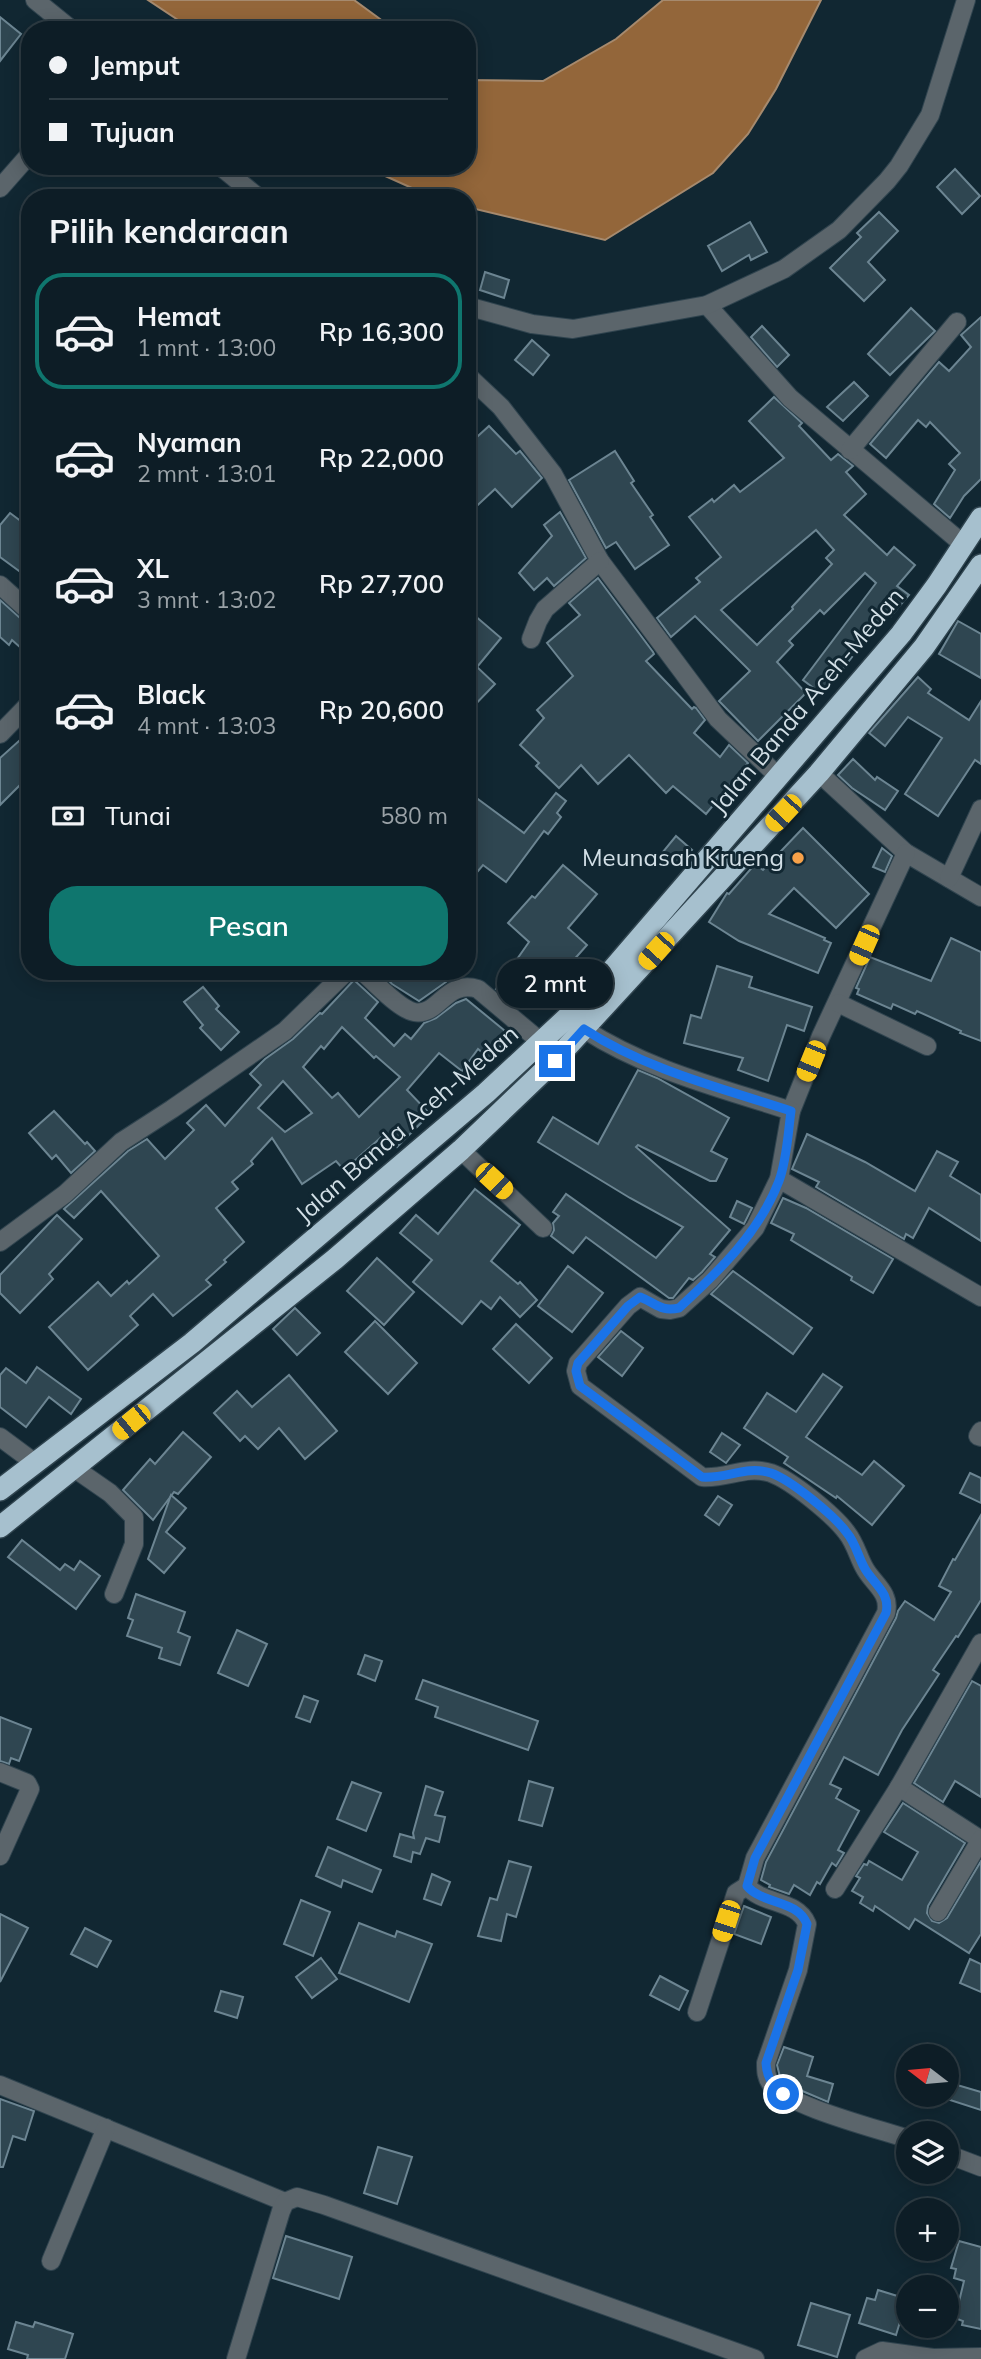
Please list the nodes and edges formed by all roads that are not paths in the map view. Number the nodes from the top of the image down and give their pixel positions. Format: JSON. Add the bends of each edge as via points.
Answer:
{"nodes":[{"id":1,"x":35,"y":0,"type":"edge"},
{"id":2,"x":966,"y":0,"type":"edge"},
{"id":3,"x":61,"y":21,"type":"edge"},
{"id":4,"x":21,"y":164,"type":"edge"},
{"id":5,"x":231,"y":175,"type":"edge"},
{"id":6,"x":0,"y":188,"type":"edge"},
{"id":7,"x":249,"y":189,"type":"edge"},
{"id":8,"x":707,"y":305,"type":"junction"},
{"id":9,"x":476,"y":308,"type":"edge"},
{"id":10,"x":957,"y":321,"type":"dead end"},
{"id":11,"x":476,"y":383,"type":"edge"},
{"id":12,"x":850,"y":450,"type":"junction"},
{"id":13,"x":981,"y":517,"type":"edge"},
{"id":14,"x":963,"y":544,"type":"junction"},
{"id":15,"x":600,"y":561,"type":"junction"},
{"id":16,"x":981,"y":565,"type":"edge"},
{"id":17,"x":0,"y":585,"type":"edge"},
{"id":18,"x":21,"y":604,"type":"edge"},
{"id":19,"x":531,"y":639,"type":"dead end"},
{"id":20,"x":21,"y":712,"type":"edge"},
{"id":21,"x":0,"y":734,"type":"edge"},
{"id":22,"x":819,"y":773,"type":"junction"},
{"id":23,"x":779,"y":777,"type":"junction"},
{"id":24,"x":981,"y":809,"type":"edge"},
{"id":25,"x":906,"y":853,"type":"junction"},
{"id":26,"x":949,"y":878,"type":"junction"},
{"id":27,"x":981,"y":897,"type":"edge"},
{"id":28,"x":338,"y":980,"type":"edge"},
{"id":29,"x":372,"y":980,"type":"edge"},
{"id":30,"x":838,"y":1003,"type":"junction"},
{"id":31,"x":584,"y":1029,"type":"junction"},
{"id":32,"x":541,"y":1042,"type":"junction"},
{"id":33,"x":927,"y":1046,"type":"dead end"},
{"id":34,"x":791,"y":1111,"type":"junction"},
{"id":35,"x":461,"y":1150,"type":"junction"},
{"id":36,"x":779,"y":1179,"type":"junction"},
{"id":37,"x":543,"y":1228,"type":"dead end"},
{"id":38,"x":0,"y":1241,"type":"edge"},
{"id":39,"x":981,"y":1297,"type":"edge"},
{"id":40,"x":981,"y":1431,"type":"edge"},
{"id":41,"x":0,"y":1437,"type":"edge"},
{"id":42,"x":981,"y":1437,"type":"edge"},
{"id":43,"x":35,"y":1463,"type":"junction"},
{"id":44,"x":74,"y":1468,"type":"junction"},
{"id":45,"x":0,"y":1490,"type":"edge"},
{"id":46,"x":0,"y":1527,"type":"edge"},
{"id":47,"x":114,"y":1594,"type":"dead end"},
{"id":48,"x":981,"y":1643,"type":"edge"},
{"id":49,"x":0,"y":1772,"type":"edge"},
{"id":50,"x":899,"y":1787,"type":"junction"},
{"id":51,"x":981,"y":1839,"type":"edge"},
{"id":52,"x":0,"y":1856,"type":"edge"},
{"id":53,"x":747,"y":1886,"type":"junction"},
{"id":54,"x":835,"y":1889,"type":"dead end"},
{"id":55,"x":938,"y":1912,"type":"dead end"},
{"id":56,"x":697,"y":2012,"type":"dead end"},
{"id":57,"x":0,"y":2085,"type":"edge"},
{"id":58,"x":106,"y":2128,"type":"junction"},
{"id":59,"x":896,"y":2135,"type":"edge"},
{"id":60,"x":959,"y":2159,"type":"edge"},
{"id":61,"x":981,"y":2167,"type":"edge"},
{"id":62,"x":285,"y":2202,"type":"junction"},
{"id":63,"x":51,"y":2261,"type":"dead end"},
{"id":64,"x":981,"y":2357,"type":"edge"},
{"id":65,"x":236,"y":2359,"type":"edge"},
{"id":66,"x":755,"y":2359,"type":"edge"},
{"id":67,"x":865,"y":2359,"type":"edge"}],
"edges":[{"from":1,"to":3,"type":"street"},
{"from":2,"to":8,"type":"street","via":[[930,115],[887,181],[839,230],[784,269]]},
{"from":4,"to":6,"type":"street"},
{"from":5,"to":7,"type":"street"},
{"from":8,"to":9,"type":"street","via":[[573,329],[532,324]]},
{"from":8,"to":12,"type":"street","via":[[790,398]]},
{"from":10,"to":12,"type":"street"},
{"from":11,"to":15,"type":"street","via":[[501,407],[553,474]]},
{"from":12,"to":14,"type":"street"},
{"from":13,"to":14,"type":"highway","name":"Jalan Banda Aceh-Medan"},
{"from":14,"to":23,"type":"highway","name":"Jalan Banda Aceh-Medan","via":[[901,634]]},
{"from":15,"to":19,"type":"street","via":[[545,609]]},
{"from":15,"to":23,"type":"street","via":[[718,719]]},
{"from":16,"to":22,"type":"highway","name":"Jalan Banda Aceh-Medan","via":[[924,647]]},
{"from":17,"to":18,"type":"street"},
{"from":20,"to":21,"type":"street"},
{"from":22,"to":25,"type":"street"},
{"from":22,"to":31,"type":"highway","name":"Jalan Banda Aceh-Medan"},
{"from":23,"to":32,"type":"highway","name":"Jalan Banda Aceh-Medan","via":[[587,999]]},
{"from":24,"to":26,"type":"street"},
{"from":25,"to":26,"type":"street"},
{"from":25,"to":30,"type":"street"},
{"from":26,"to":27,"type":"street"},
{"from":28,"to":38,"type":"street","via":[[285,1031],[121,1142],[65,1194]]},
{"from":29,"to":32,"type":"street","via":[[415,1012],[427,1011],[455,989],[466,985],[478,989]]},
{"from":30,"to":33,"type":"street"},
{"from":30,"to":34,"type":"street"},
{"from":31,"to":34,"type":"street","via":[[650,1064]]},
{"from":31,"to":35,"type":"highway","name":"Jalan Banda Aceh-Medan"},
{"from":32,"to":43,"type":"highway","name":"Jalan Banda Aceh-Medan","via":[[192,1343]]},
{"from":34,"to":36,"type":"street"},
{"from":35,"to":37,"type":"street"},
{"from":35,"to":44,"type":"highway","name":"Jalan Banda Aceh-Medan"},
{"from":36,"to":39,"type":"street"},
{"from":36,"to":53,"type":"street","via":[[755,1228],[710,1280],[679,1308],[661,1309],[640,1297],[578,1363],[576,1371],[580,1386],[702,1477],[718,1478],[748,1469],[769,1472],[810,1499],[848,1533],[864,1567],[886,1596],[886,1613],[755,1858]]},
{"from":40,"to":42,"type":"street"},
{"from":41,"to":43,"type":"street"},
{"from":43,"to":45,"type":"highway","name":"Jalan Banda Aceh-Medan"},
{"from":44,"to":46,"type":"highway","name":"Jalan Banda Aceh-Medan"},
{"from":44,"to":47,"type":"street","via":[[134,1517],[134,1544]]},
{"from":48,"to":50,"type":"street"},
{"from":49,"to":52,"type":"street","via":[[27,1783],[30,1789]]},
{"from":50,"to":51,"type":"street"},
{"from":50,"to":54,"type":"street"},
{"from":51,"to":55,"type":"street"},
{"from":53,"to":56,"type":"street","via":[[736,1893]]},
{"from":53,"to":59,"type":"street","via":[[799,1911],[807,1924],[798,1970],[766,2063],[772,2085],[817,2109]]},
{"from":57,"to":58,"type":"street"},
{"from":58,"to":62,"type":"street"},
{"from":58,"to":63,"type":"street"},
{"from":60,"to":61,"type":"street"},
{"from":62,"to":65,"type":"street"},
{"from":62,"to":66,"type":"street","via":[[298,2197],[324,2205]]},
{"from":64,"to":67,"type":"street","via":[[933,2358],[883,2351]]}]}
